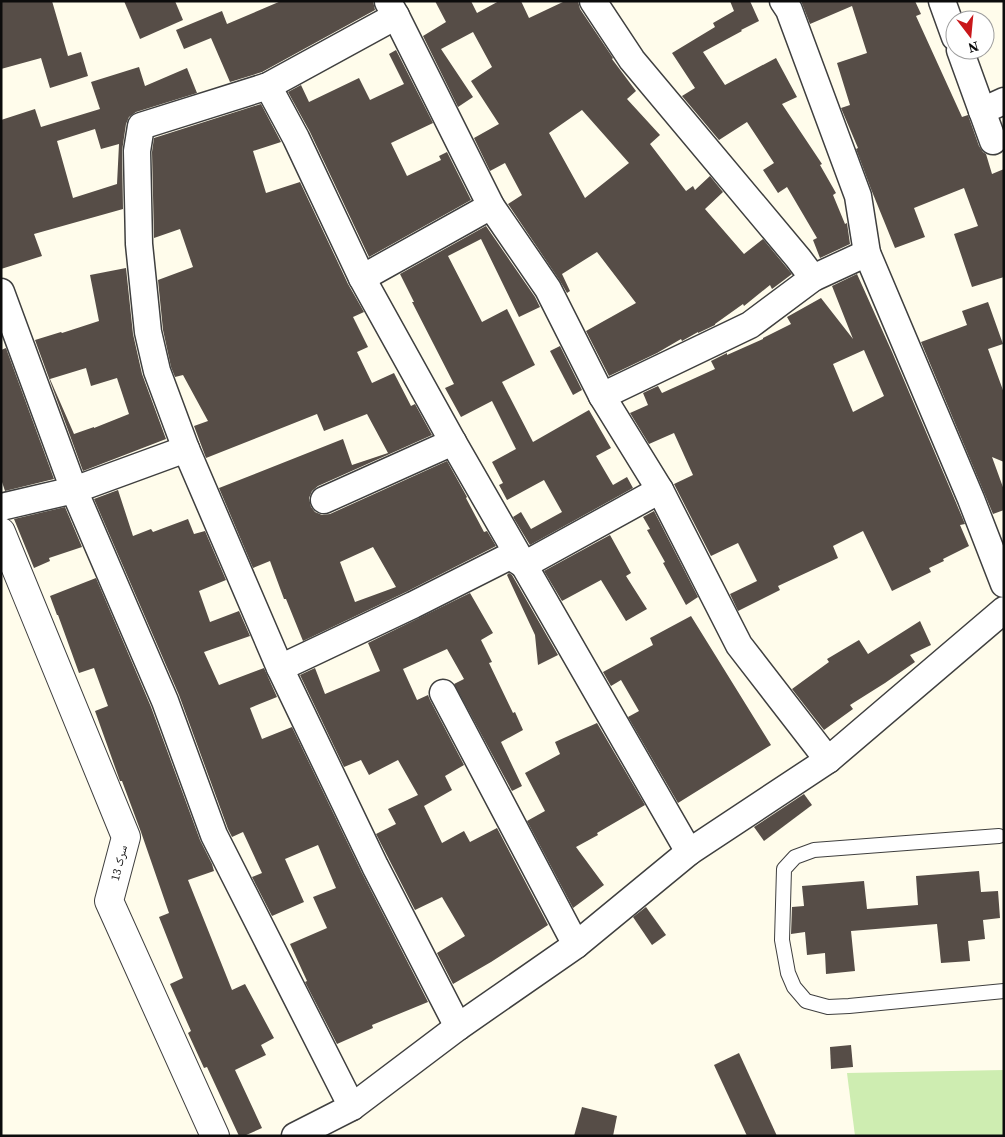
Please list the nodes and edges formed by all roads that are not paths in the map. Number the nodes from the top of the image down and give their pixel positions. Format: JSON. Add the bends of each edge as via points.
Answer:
{"nodes":[{"id":1,"x":594,"y":1,"type":"edge"},
{"id":2,"x":783,"y":1,"type":"edge"},
{"id":3,"x":392,"y":8,"type":"edge"},
{"id":4,"x":966,"y":60,"type":"edge"},
{"id":5,"x":268,"y":86,"type":"junction"},
{"id":6,"x":993,"y":106,"type":"edge"},
{"id":7,"x":993,"y":142,"type":"dead end"},
{"id":8,"x":491,"y":206,"type":"junction"},
{"id":9,"x":867,"y":253,"type":"junction"},
{"id":10,"x":362,"y":278,"type":"junction"},
{"id":11,"x":813,"y":278,"type":"junction"},
{"id":12,"x":1,"y":292,"type":"edge"},
{"id":13,"x":602,"y":396,"type":"junction"},
{"id":14,"x":453,"y":442,"type":"junction"},
{"id":15,"x":186,"y":449,"type":"junction"},
{"id":16,"x":74,"y":490,"type":"junction"},
{"id":17,"x":660,"y":490,"type":"junction"},
{"id":18,"x":324,"y":500,"type":"dead end"},
{"id":19,"x":1,"y":506,"type":"edge"},
{"id":20,"x":1,"y":532,"type":"edge"},
{"id":21,"x":524,"y":565,"type":"junction"},
{"id":22,"x":1004,"y":584,"type":"edge"},
{"id":23,"x":1004,"y":610,"type":"edge"},
{"id":24,"x":280,"y":668,"type":"junction"},
{"id":25,"x":443,"y":693,"type":"dead end"},
{"id":26,"x":828,"y":760,"type":"junction"},
{"id":27,"x":999,"y":836,"type":"dead end"},
{"id":28,"x":689,"y":852,"type":"junction"},
{"id":29,"x":576,"y":945,"type":"junction"},
{"id":30,"x":1004,"y":991,"type":"edge"},
{"id":31,"x":458,"y":1027,"type":"junction"},
{"id":32,"x":352,"y":1107,"type":"junction"},
{"id":33,"x":215,"y":1136,"type":"edge"},
{"id":34,"x":295,"y":1136,"type":"edge"}],
"edges":[{"from":1,"to":11,"type":"street","via":[[632,60]]},
{"from":2,"to":9,"type":"street","via":[[858,196]]},
{"from":3,"to":5,"type":"street"},
{"from":3,"to":8,"type":"street"},
{"from":4,"to":6,"type":"street"},
{"from":5,"to":10,"type":"street"},
{"from":5,"to":15,"type":"street","via":[[141,126],[137,151],[139,244],[148,332],[157,371]]},
{"from":6,"to":7,"type":"street"},
{"from":8,"to":10,"type":"street"},
{"from":8,"to":13,"type":"street","via":[[548,289]]},
{"from":9,"to":11,"type":"street"},
{"from":9,"to":22,"type":"street"},
{"from":10,"to":14,"type":"street"},
{"from":11,"to":13,"type":"street","via":[[750,325]]},
{"from":12,"to":16,"type":"street"},
{"from":13,"to":17,"type":"street"},
{"from":14,"to":18,"type":"street"},
{"from":14,"to":21,"type":"street"},
{"from":15,"to":16,"type":"street"},
{"from":15,"to":24,"type":"street"},
{"from":16,"to":19,"type":"street"},
{"from":16,"to":32,"type":"street","via":[[165,701],[214,835]]},
{"from":17,"to":21,"type":"street"},
{"from":17,"to":26,"type":"street","via":[[739,645]]},
{"from":20,"to":33,"type":"street","name":"سرک 13","via":[[126,837],[110,901]]},
{"from":21,"to":24,"type":"street","via":[[510,556]]},
{"from":21,"to":28,"type":"street"},
{"from":23,"to":26,"type":"street"},
{"from":24,"to":31,"type":"street"},
{"from":25,"to":29,"type":"street"},
{"from":26,"to":28,"type":"street"},
{"from":27,"to":30,"type":"lane","via":[[814,850],[795,857],[784,869],[782,940],[794,987],[806,1001],[828,1007]]},
{"from":28,"to":29,"type":"street"},
{"from":29,"to":31,"type":"street"},
{"from":31,"to":32,"type":"street"},
{"from":32,"to":34,"type":"street"}]}
